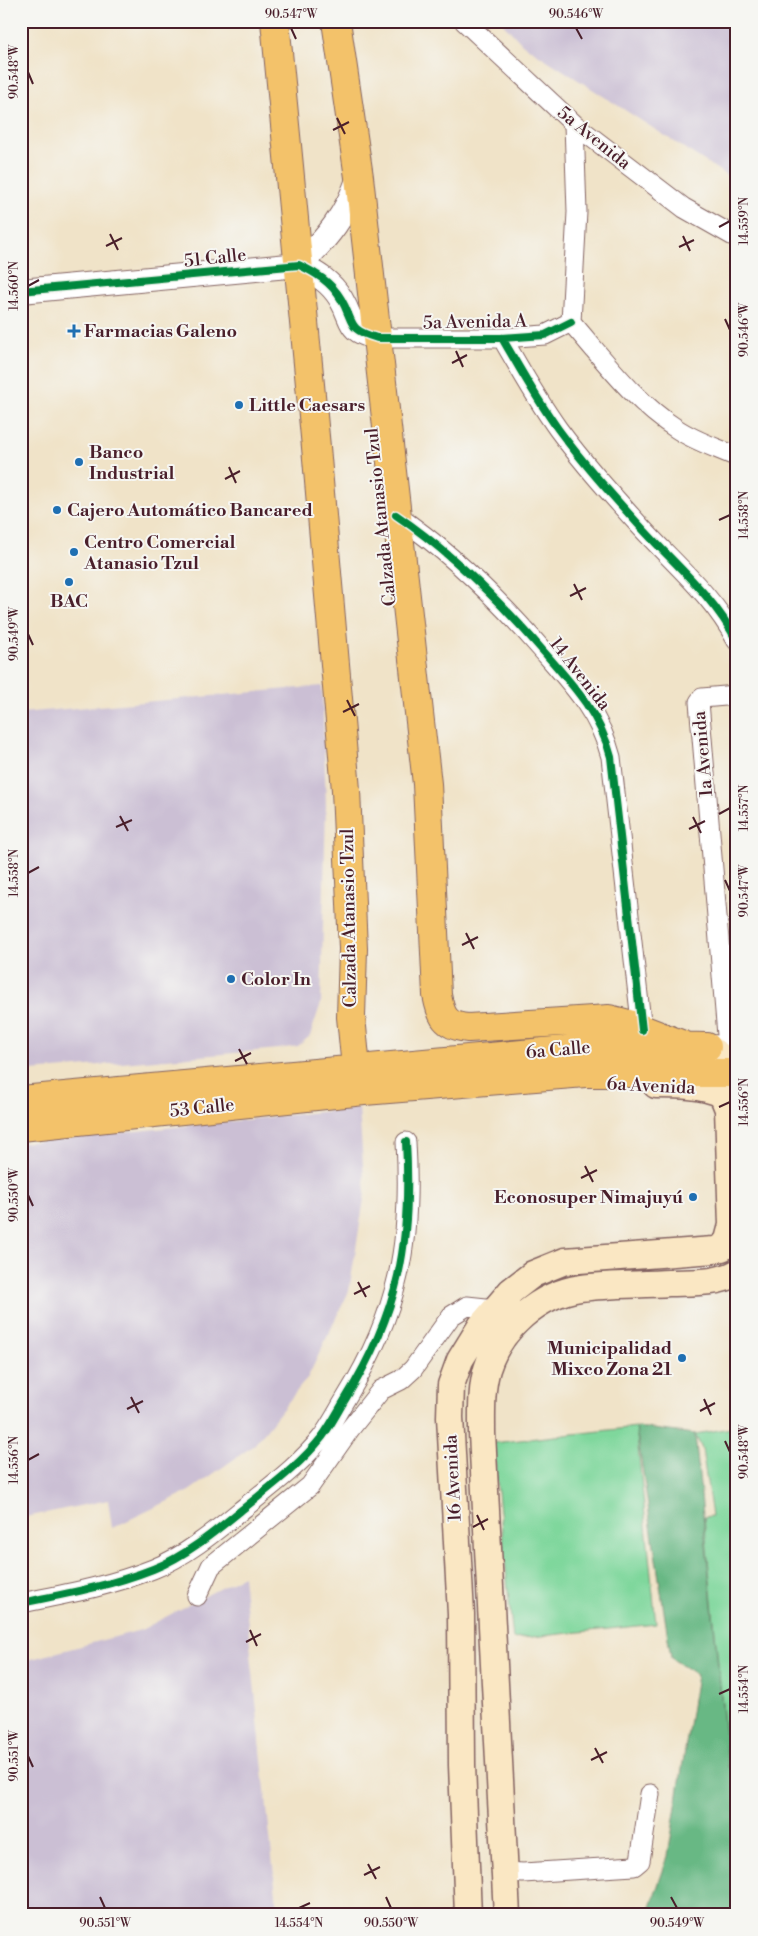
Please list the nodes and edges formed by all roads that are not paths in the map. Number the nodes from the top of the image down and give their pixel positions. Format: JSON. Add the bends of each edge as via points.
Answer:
{"nodes":[{"id":1,"x":275,"y":21,"type":"edge"},
{"id":2,"x":336,"y":21,"type":"edge"},
{"id":3,"x":464,"y":21,"type":"edge"},
{"id":4,"x":574,"y":124,"type":"junction"},
{"id":5,"x":358,"y":177,"type":"junction"},
{"id":6,"x":737,"y":238,"type":"edge"},
{"id":7,"x":299,"y":265,"type":"junction"},
{"id":8,"x":21,"y":291,"type":"edge"},
{"id":9,"x":571,"y":322,"type":"junction"},
{"id":10,"x":378,"y":338,"type":"junction"},
{"id":11,"x":502,"y":338,"type":"junction"},
{"id":12,"x":737,"y":457,"type":"edge"},
{"id":13,"x":396,"y":515,"type":"junction"},
{"id":14,"x":737,"y":641,"type":"edge"},
{"id":15,"x":737,"y":695,"type":"edge"},
{"id":16,"x":352,"y":1017,"type":"junction"},
{"id":17,"x":642,"y":1030,"type":"junction"},
{"id":18,"x":719,"y":1051,"type":"edge"},
{"id":19,"x":586,"y":1073,"type":"junction"},
{"id":20,"x":737,"y":1073,"type":"edge"},
{"id":21,"x":414,"y":1075,"type":"junction"},
{"id":22,"x":264,"y":1077,"type":"junction"},
{"id":23,"x":371,"y":1079,"type":"junction"},
{"id":24,"x":21,"y":1100,"type":"edge"},
{"id":25,"x":21,"y":1127,"type":"edge"},
{"id":26,"x":406,"y":1142,"type":"dead end"},
{"id":27,"x":732,"y":1236,"type":"edge"},
{"id":28,"x":737,"y":1273,"type":"edge"},
{"id":29,"x":495,"y":1309,"type":"junction"},
{"id":30,"x":197,"y":1596,"type":"dead end"},
{"id":31,"x":21,"y":1603,"type":"edge"},
{"id":32,"x":650,"y":1794,"type":"dead end"},
{"id":33,"x":505,"y":1872,"type":"junction"},
{"id":34,"x":468,"y":1915,"type":"edge"},
{"id":35,"x":507,"y":1915,"type":"edge"}],
"edges":[{"from":1,"to":7,"type":"main road","name":"Calzada Atanasio Tzul"},
{"from":2,"to":5,"type":"main road","name":"Calzada Atanasio Tzul"},
{"from":3,"to":4,"type":"street","name":"5a Avenida"},
{"from":4,"to":6,"type":"street","name":"5a Avenida","via":[[684,208]]},
{"from":4,"to":9,"type":"street","via":[[576,212]]},
{"from":5,"to":7,"type":"street","via":[[354,194],[339,222],[324,242]]},
{"from":5,"to":10,"type":"main road","name":"Calzada Atanasio Tzul"},
{"from":7,"to":8,"type":"street","name":"51 Calle"},
{"from":7,"to":10,"type":"street","via":[[318,273],[329,284],[359,333]]},
{"from":7,"to":16,"type":"main road","name":"Calzada Atanasio Tzul","via":[[346,790],[353,949]]},
{"from":9,"to":11,"type":"street","name":"5a Avenida A","via":[[545,334]]},
{"from":9,"to":12,"type":"street","via":[[628,389],[652,411],[679,430]]},
{"from":10,"to":11,"type":"street","name":"5a Avenida A"},
{"from":10,"to":13,"type":"main road","name":"Calzada Atanasio Tzul"},
{"from":11,"to":14,"type":"street","via":[[557,428],[644,531],[706,593]]},
{"from":13,"to":17,"type":"street","name":"14 Avenida","via":[[452,557],[514,617],[598,719],[611,757]]},
{"from":13,"to":17,"type":"main road","name":"Calzada Atanasio Tzul","via":[[427,784],[440,1011],[455,1027],[609,1020]]},
{"from":15,"to":18,"type":"street","name":"1a Avenida","via":[[700,699]]},
{"from":16,"to":22,"type":"main road","via":[[332,1054],[312,1064]]},
{"from":16,"to":23,"type":"main road","name":"Calzada Atanasio Tzul"},
{"from":17,"to":18,"type":"main road"},
{"from":18,"to":21,"type":"main road","name":"6a Calle","via":[[620,1044]]},
{"from":19,"to":20,"type":"main road","name":"6a Calle"},
{"from":19,"to":21,"type":"main road","name":"6a Calle"},
{"from":19,"to":27,"type":"main road","name":"6a Avenida","via":[[595,1083],[614,1086],[680,1085],[722,1094],[728,1109]]},
{"from":21,"to":23,"type":"main road","name":"6a Calle"},
{"from":22,"to":23,"type":"main road","name":"53 Calle"},
{"from":22,"to":24,"type":"main road","name":"53 Calle"},
{"from":23,"to":25,"type":"main road","name":"53 Calle"},
{"from":26,"to":31,"type":"street","via":[[408,1211],[400,1274],[386,1318],[363,1370],[322,1437],[287,1474],[232,1518],[193,1546],[154,1568],[88,1590]]},
{"from":27,"to":29,"type":"main road","name":"16 Avenida","via":[[722,1248],[714,1250],[565,1261],[533,1274]]},
{"from":28,"to":33,"type":"main road","name":"16 Avenida","via":[[714,1280],[581,1288],[551,1296],[525,1313],[501,1341],[487,1368],[482,1433]]},
{"from":29,"to":30,"type":"street","via":[[467,1306],[451,1316],[413,1369],[401,1380],[381,1390],[310,1486],[211,1566]]},
{"from":29,"to":34,"type":"main road","name":"16 Avenida","via":[[460,1360],[451,1385],[461,1614],[462,1765]]},
{"from":32,"to":33,"type":"street","via":[[640,1861],[634,1866]]},
{"from":33,"to":35,"type":"main road","name":"16 Avenida"}]}
